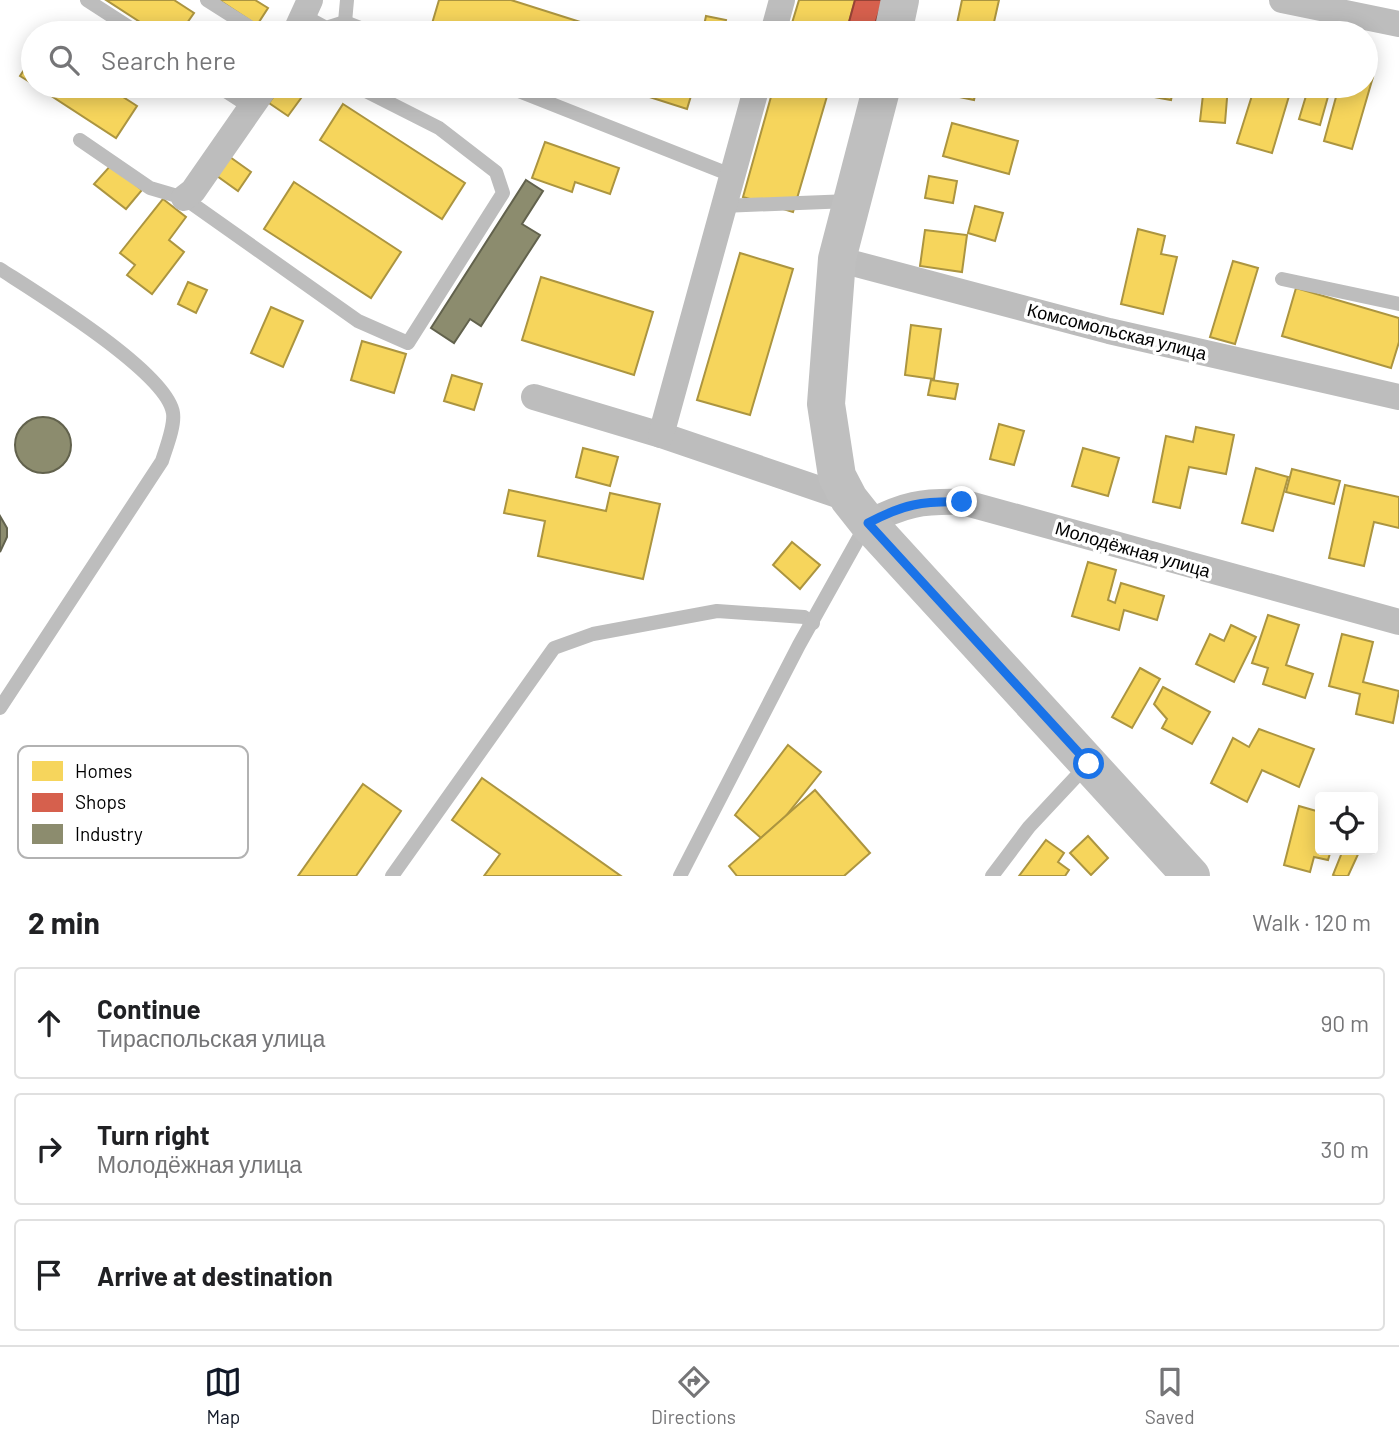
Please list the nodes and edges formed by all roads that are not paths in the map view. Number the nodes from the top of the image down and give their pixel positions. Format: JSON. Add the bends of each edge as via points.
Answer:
{"nodes":[{"id":1,"x":87,"y":0,"type":"edge"},
{"id":2,"x":207,"y":0,"type":"edge"},
{"id":3,"x":347,"y":0,"type":"edge"},
{"id":4,"x":782,"y":0,"type":"edge"},
{"id":5,"x":900,"y":0,"type":"edge"},
{"id":6,"x":1282,"y":0,"type":"edge"},
{"id":7,"x":1335,"y":5,"type":"edge"},
{"id":8,"x":119,"y":21,"type":"edge"},
{"id":9,"x":239,"y":21,"type":"edge"},
{"id":10,"x":345,"y":21,"type":"edge"},
{"id":11,"x":776,"y":21,"type":"edge"},
{"id":12,"x":896,"y":21,"type":"edge"},
{"id":13,"x":1399,"y":24,"type":"edge"},
{"id":14,"x":237,"y":98,"type":"edge"},
{"id":15,"x":258,"y":98,"type":"edge"},
{"id":16,"x":380,"y":98,"type":"edge"},
{"id":17,"x":536,"y":98,"type":"edge"},
{"id":18,"x":753,"y":98,"type":"edge"},
{"id":19,"x":879,"y":98,"type":"edge"},
{"id":20,"x":252,"y":108,"type":"junction"},
{"id":21,"x":80,"y":140,"type":"dead end"},
{"id":22,"x":731,"y":175,"type":"junction"},
{"id":23,"x":184,"y":198,"type":"junction"},
{"id":24,"x":852,"y":201,"type":"junction"},
{"id":25,"x":722,"y":206,"type":"junction"},
{"id":26,"x":837,"y":259,"type":"junction"},
{"id":27,"x":0,"y":269,"type":"edge"},
{"id":28,"x":1282,"y":279,"type":"dead end"},
{"id":29,"x":1399,"y":304,"type":"edge"},
{"id":30,"x":534,"y":397,"type":"dead end"},
{"id":31,"x":1399,"y":397,"type":"edge"},
{"id":32,"x":661,"y":435,"type":"junction"},
{"id":33,"x":858,"y":511,"type":"junction"},
{"id":34,"x":1399,"y":622,"type":"edge"},
{"id":35,"x":813,"y":623,"type":"junction"},
{"id":36,"x":0,"y":708,"type":"edge"},
{"id":37,"x":1089,"y":764,"type":"junction"},
{"id":38,"x":392,"y":876,"type":"edge"},
{"id":39,"x":680,"y":876,"type":"edge"},
{"id":40,"x":992,"y":876,"type":"edge"},
{"id":41,"x":1191,"y":876,"type":"edge"}],
"edges":[{"from":1,"to":8,"type":"lane"},
{"from":2,"to":9,"type":"lane"},
{"from":3,"to":10,"type":"lane"},
{"from":4,"to":11,"type":"street"},
{"from":5,"to":12,"type":"street"},
{"from":6,"to":7,"type":"street"},
{"from":7,"to":13,"type":"street"},
{"from":14,"to":20,"type":"lane"},
{"from":15,"to":20,"type":"street"},
{"from":16,"to":23,"type":"lane","via":[[439,128],[496,172],[503,193],[408,343],[358,321]]},
{"from":17,"to":22,"type":"lane"},
{"from":18,"to":22,"type":"street"},
{"from":19,"to":24,"type":"street"},
{"from":20,"to":23,"type":"street"},
{"from":21,"to":23,"type":"lane","via":[[150,187]]},
{"from":22,"to":25,"type":"street"},
{"from":24,"to":25,"type":"lane"},
{"from":24,"to":26,"type":"street"},
{"from":25,"to":32,"type":"street"},
{"from":26,"to":31,"type":"street","name":"Комсомольская улица","via":[[1109,331]]},
{"from":26,"to":33,"type":"street","via":[[826,404],[837,476]]},
{"from":27,"to":36,"type":"lane","via":[[143,370],[165,395],[174,414],[157,470]]},
{"from":28,"to":29,"type":"lane"},
{"from":30,"to":32,"type":"street"},
{"from":32,"to":33,"type":"street"},
{"from":33,"to":34,"type":"street","name":"Молодёжная улица","via":[[932,501],[962,502]]},
{"from":33,"to":35,"type":"lane"},
{"from":33,"to":37,"type":"street"},
{"from":35,"to":38,"type":"lane","via":[[804,617],[717,611],[593,634],[554,648]]},
{"from":35,"to":39,"type":"lane"},
{"from":37,"to":40,"type":"lane","via":[[1029,827]]},
{"from":37,"to":41,"type":"street"}]}
